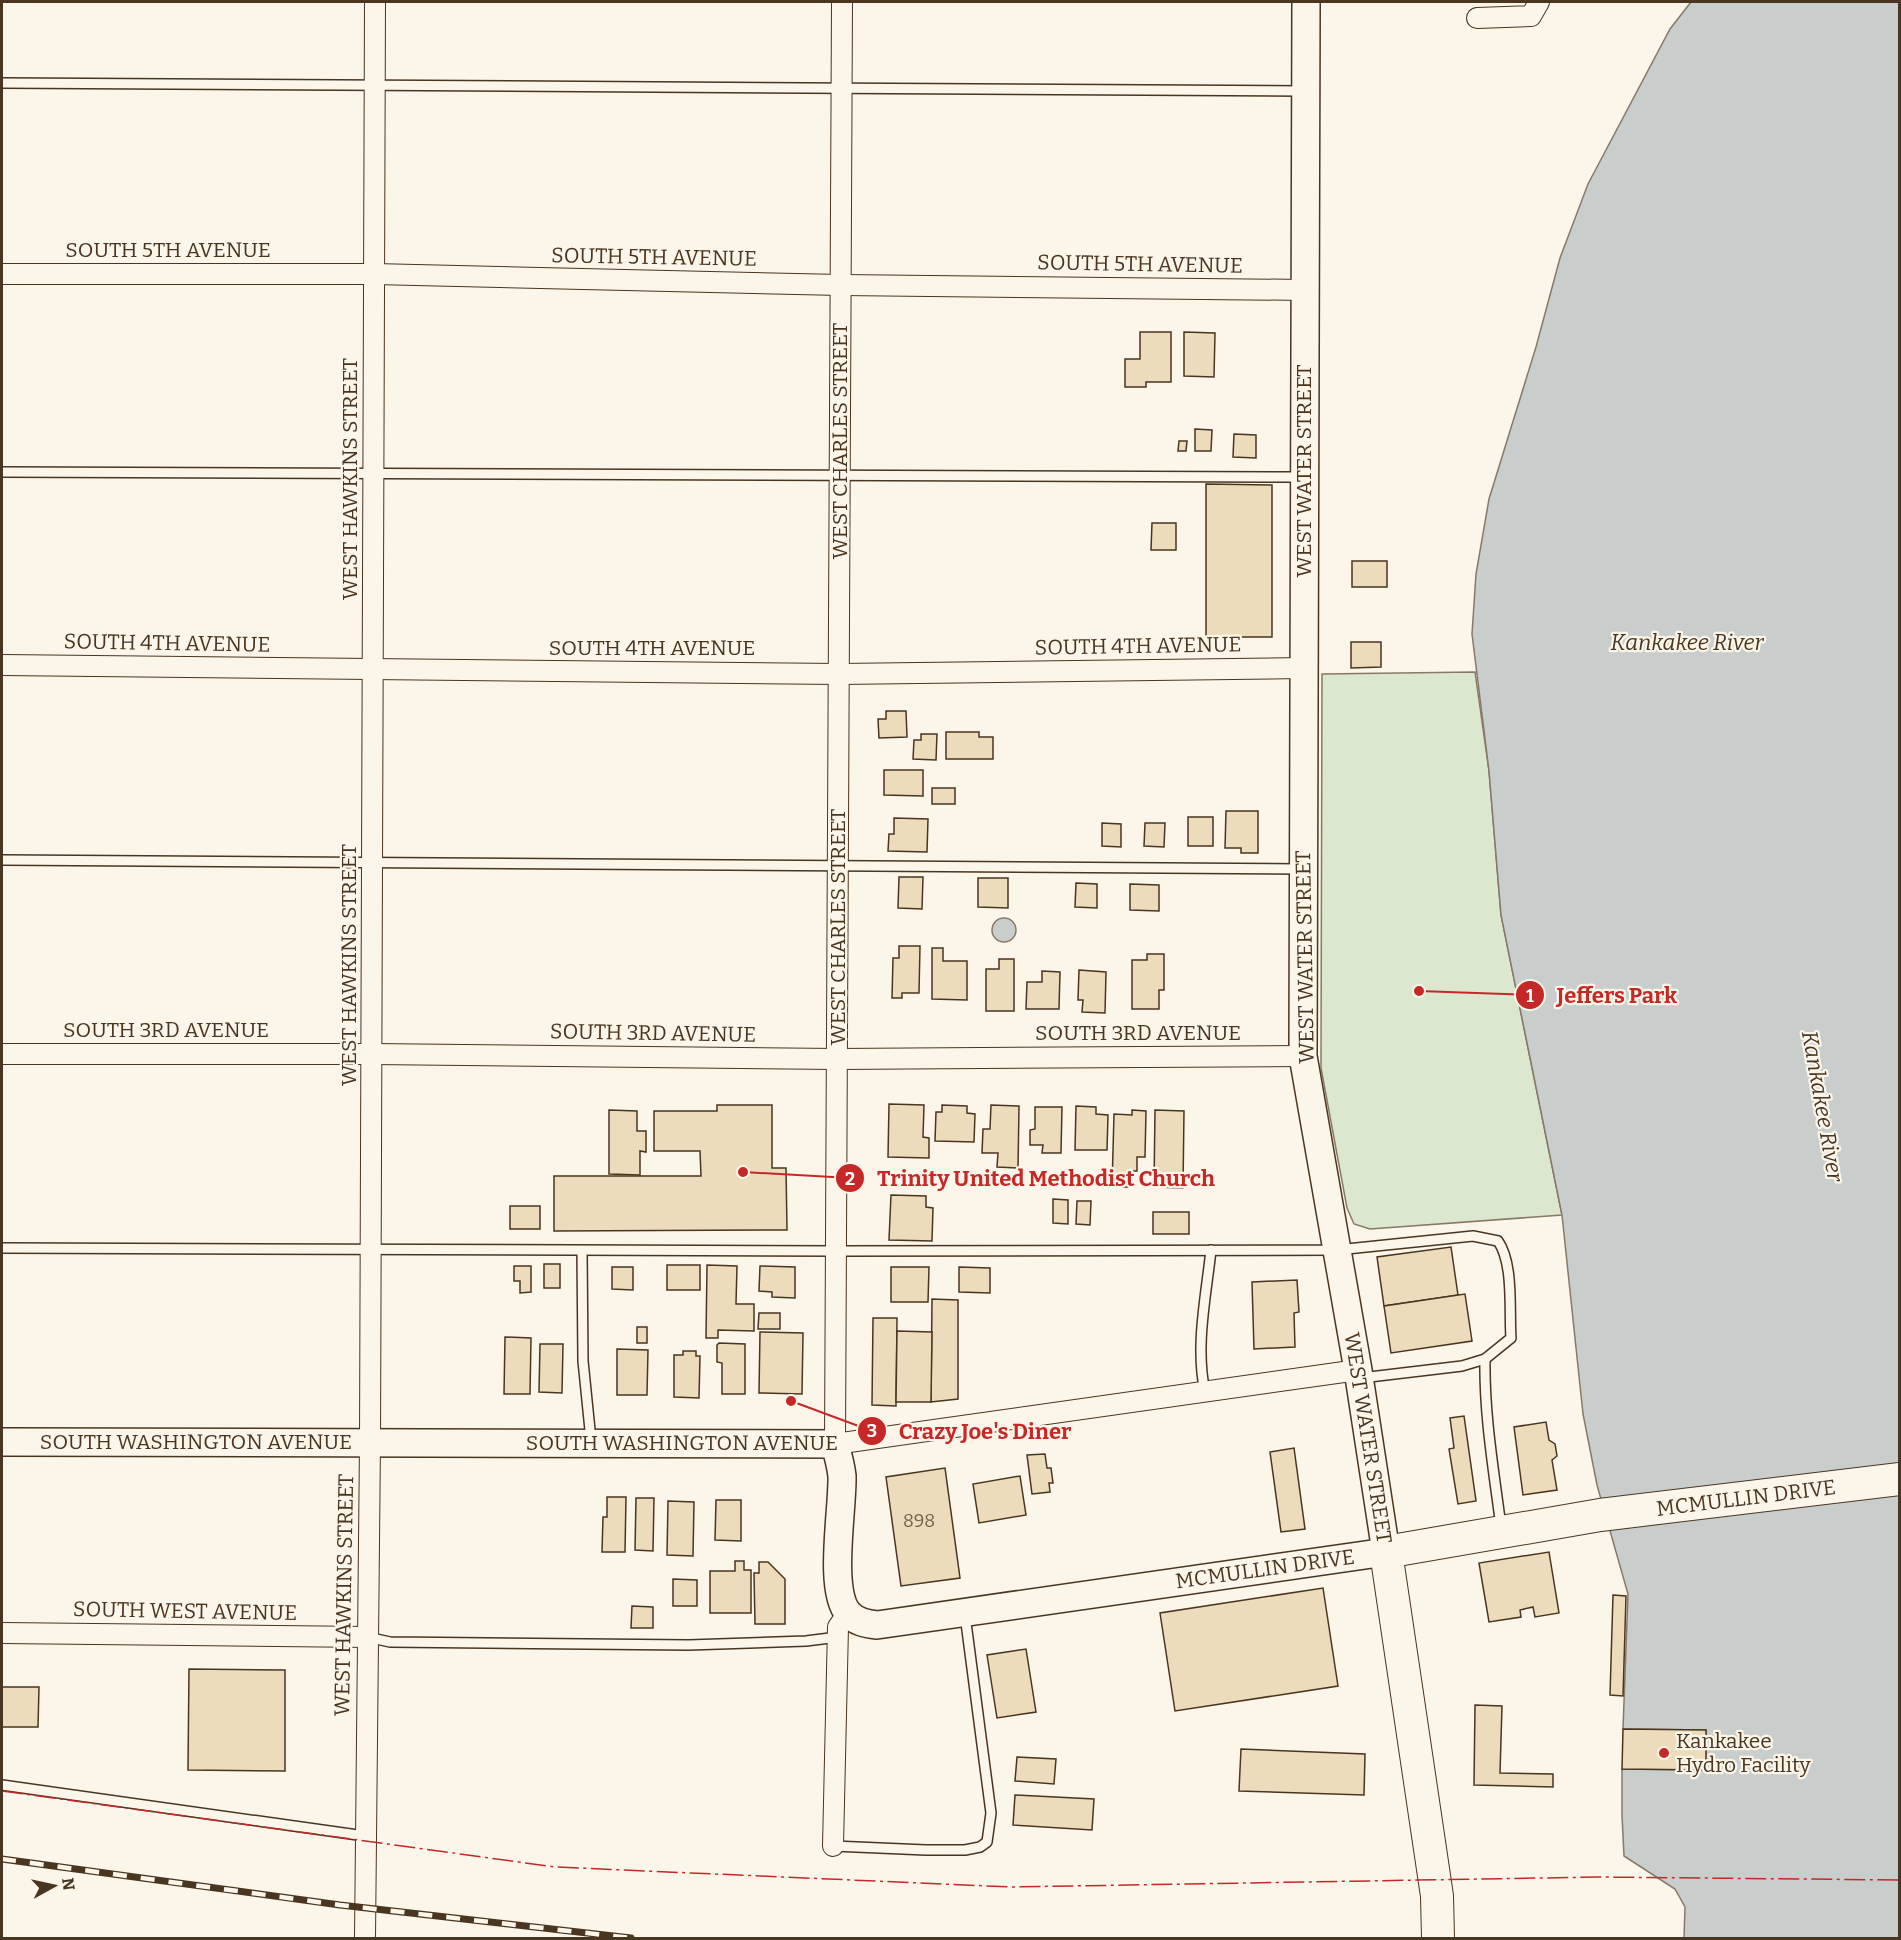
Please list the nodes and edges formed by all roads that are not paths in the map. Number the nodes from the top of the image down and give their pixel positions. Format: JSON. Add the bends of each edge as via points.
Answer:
{"nodes":[{"id":1,"x":375,"y":2,"type":"edge"},
{"id":2,"x":842,"y":2,"type":"edge"},
{"id":3,"x":1306,"y":2,"type":"edge"},
{"id":4,"x":1539,"y":2,"type":"edge"},
{"id":5,"x":1477,"y":18,"type":"dead end"},
{"id":6,"x":2,"y":83,"type":"edge"},
{"id":7,"x":375,"y":85,"type":"junction"},
{"id":8,"x":842,"y":88,"type":"junction"},
{"id":9,"x":1305,"y":91,"type":"junction"},
{"id":10,"x":2,"y":274,"type":"edge"},
{"id":11,"x":374,"y":274,"type":"junction"},
{"id":12,"x":841,"y":285,"type":"junction"},
{"id":13,"x":1305,"y":290,"type":"junction"},
{"id":14,"x":2,"y":472,"type":"edge"},
{"id":15,"x":374,"y":474,"type":"junction"},
{"id":16,"x":840,"y":475,"type":"junction"},
{"id":17,"x":1304,"y":477,"type":"junction"},
{"id":18,"x":2,"y":665,"type":"edge"},
{"id":19,"x":1303,"y":668,"type":"junction"},
{"id":20,"x":374,"y":670,"type":"junction"},
{"id":21,"x":839,"y":674,"type":"junction"},
{"id":22,"x":2,"y":861,"type":"edge"},
{"id":23,"x":373,"y":863,"type":"junction"},
{"id":24,"x":838,"y":866,"type":"junction"},
{"id":25,"x":1303,"y":869,"type":"junction"},
{"id":26,"x":2,"y":1054,"type":"edge"},
{"id":27,"x":372,"y":1054,"type":"junction"},
{"id":28,"x":1303,"y":1056,"type":"junction"},
{"id":29,"x":837,"y":1059,"type":"junction"},
{"id":30,"x":2,"y":1248,"type":"edge"},
{"id":31,"x":371,"y":1250,"type":"junction"},
{"id":32,"x":1211,"y":1250,"type":"junction"},
{"id":33,"x":1337,"y":1250,"type":"junction"},
{"id":34,"x":582,"y":1251,"type":"junction"},
{"id":35,"x":836,"y":1251,"type":"junction"},
{"id":36,"x":1485,"y":1359,"type":"junction"},
{"id":37,"x":1358,"y":1374,"type":"junction"},
{"id":38,"x":1205,"y":1392,"type":"junction"},
{"id":39,"x":2,"y":1442,"type":"edge"},
{"id":40,"x":370,"y":1443,"type":"junction"},
{"id":41,"x":591,"y":1443,"type":"junction"},
{"id":42,"x":835,"y":1444,"type":"junction"},
{"id":43,"x":1899,"y":1479,"type":"edge"},
{"id":44,"x":1502,"y":1532,"type":"junction"},
{"id":45,"x":1386,"y":1552,"type":"junction"},
{"id":46,"x":965,"y":1613,"type":"junction"},
{"id":47,"x":843,"y":1625,"type":"junction"},
{"id":48,"x":2,"y":1634,"type":"edge"},
{"id":49,"x":367,"y":1637,"type":"junction"},
{"id":50,"x":2,"y":1785,"type":"edge"},
{"id":51,"x":365,"y":1836,"type":"junction"},
{"id":52,"x":833,"y":1846,"type":"joint"},
{"id":53,"x":364,"y":1934,"type":"edge"},
{"id":54,"x":1438,"y":1938,"type":"edge"}],
"edges":[{"from":1,"to":7,"type":"street","name":"WEST HAWKINS STREET"},
{"from":2,"to":8,"type":"street","name":"WEST CHARLES STREET"},
{"from":3,"to":9,"type":"main road","name":"WEST WATER STREET"},
{"from":4,"to":5,"type":"street","via":[[1531,16]]},
{"from":6,"to":7,"type":"lane"},
{"from":7,"to":8,"type":"lane"},
{"from":7,"to":11,"type":"street","name":"WEST HAWKINS STREET"},
{"from":8,"to":9,"type":"lane"},
{"from":8,"to":12,"type":"street","name":"WEST CHARLES STREET"},
{"from":9,"to":13,"type":"main road","name":"WEST WATER STREET"},
{"from":10,"to":11,"type":"street","name":"SOUTH 5TH AVENUE"},
{"from":11,"to":12,"type":"street","name":"SOUTH 5TH AVENUE"},
{"from":11,"to":15,"type":"street","name":"WEST HAWKINS STREET"},
{"from":12,"to":13,"type":"street","name":"SOUTH 5TH AVENUE"},
{"from":12,"to":16,"type":"street","name":"WEST CHARLES STREET"},
{"from":13,"to":17,"type":"main road","name":"WEST WATER STREET"},
{"from":14,"to":15,"type":"lane"},
{"from":15,"to":16,"type":"lane"},
{"from":15,"to":20,"type":"street","name":"WEST HAWKINS STREET"},
{"from":16,"to":17,"type":"lane"},
{"from":16,"to":21,"type":"street","name":"WEST CHARLES STREET"},
{"from":17,"to":19,"type":"main road","name":"WEST WATER STREET"},
{"from":18,"to":20,"type":"street","name":"SOUTH 4TH AVENUE"},
{"from":19,"to":21,"type":"street","name":"SOUTH 4TH AVENUE"},
{"from":19,"to":25,"type":"main road","name":"WEST WATER STREET"},
{"from":20,"to":21,"type":"street","name":"SOUTH 4TH AVENUE"},
{"from":20,"to":23,"type":"street","name":"WEST HAWKINS STREET"},
{"from":21,"to":24,"type":"street","name":"WEST CHARLES STREET"},
{"from":22,"to":23,"type":"lane"},
{"from":23,"to":24,"type":"lane"},
{"from":23,"to":27,"type":"street","name":"WEST HAWKINS STREET"},
{"from":24,"to":25,"type":"lane"},
{"from":24,"to":29,"type":"street","name":"WEST CHARLES STREET"},
{"from":25,"to":28,"type":"main road","name":"WEST WATER STREET"},
{"from":26,"to":27,"type":"street","name":"SOUTH 3RD AVENUE"},
{"from":27,"to":29,"type":"street","name":"SOUTH 3RD AVENUE"},
{"from":27,"to":31,"type":"street","name":"WEST HAWKINS STREET"},
{"from":28,"to":29,"type":"street","name":"SOUTH 3RD AVENUE"},
{"from":28,"to":33,"type":"main road","name":"WEST WATER STREET"},
{"from":29,"to":35,"type":"street","name":"WEST CHARLES STREET"},
{"from":30,"to":31,"type":"lane"},
{"from":31,"to":34,"type":"lane"},
{"from":31,"to":40,"type":"street","name":"WEST HAWKINS STREET"},
{"from":32,"to":33,"type":"lane"},
{"from":32,"to":35,"type":"lane"},
{"from":32,"to":38,"type":"lane","via":[[1200,1350]]},
{"from":33,"to":36,"type":"lane","via":[[1473,1236],[1498,1241],[1504,1250],[1508,1278],[1510,1338]]},
{"from":33,"to":37,"type":"main road","name":"WEST WATER STREET"},
{"from":34,"to":35,"type":"lane"},
{"from":34,"to":41,"type":"lane","via":[[583,1361]]},
{"from":35,"to":42,"type":"street","name":"WEST CHARLES STREET"},
{"from":36,"to":37,"type":"lane","via":[[1462,1366]]},
{"from":36,"to":44,"type":"lane","via":[[1491,1453]]},
{"from":37,"to":38,"type":"street","name":"SOUTH WASHINGTON AVENUE"},
{"from":37,"to":45,"type":"main road","name":"WEST WATER STREET"},
{"from":38,"to":42,"type":"street","name":"SOUTH WASHINGTON AVENUE"},
{"from":39,"to":40,"type":"main road","name":"SOUTH WASHINGTON AVENUE"},
{"from":40,"to":41,"type":"main road","name":"SOUTH WASHINGTON AVENUE"},
{"from":40,"to":49,"type":"street","name":"WEST HAWKINS STREET"},
{"from":41,"to":42,"type":"main road","name":"SOUTH WASHINGTON AVENUE"},
{"from":42,"to":47,"type":"main road","name":"WEST CHARLES STREET","via":[[842,1474],[838,1576]]},
{"from":43,"to":44,"type":"main road","name":"MCMULLIN DRIVE","via":[[1600,1515]]},
{"from":44,"to":45,"type":"main road","name":"MCMULLIN DRIVE"},
{"from":45,"to":46,"type":"main road","name":"MCMULLIN DRIVE"},
{"from":45,"to":54,"type":"main road","name":"WEST WATER STREET","via":[[1437,1896]]},
{"from":46,"to":47,"type":"main road","name":"MCMULLIN DRIVE","via":[[877,1625]]},
{"from":46,"to":52,"type":"lane","via":[[991,1813],[987,1842],[966,1850]]},
{"from":47,"to":49,"type":"lane","via":[[806,1641],[689,1645],[390,1642]]},
{"from":47,"to":52,"type":"street","name":"WEST CHARLES STREET"},
{"from":48,"to":49,"type":"street","name":"SOUTH WEST AVENUE"},
{"from":49,"to":51,"type":"street","name":"WEST HAWKINS STREET"},
{"from":50,"to":51,"type":"lane"},
{"from":51,"to":53,"type":"street","name":"WEST HAWKINS STREET"}]}
